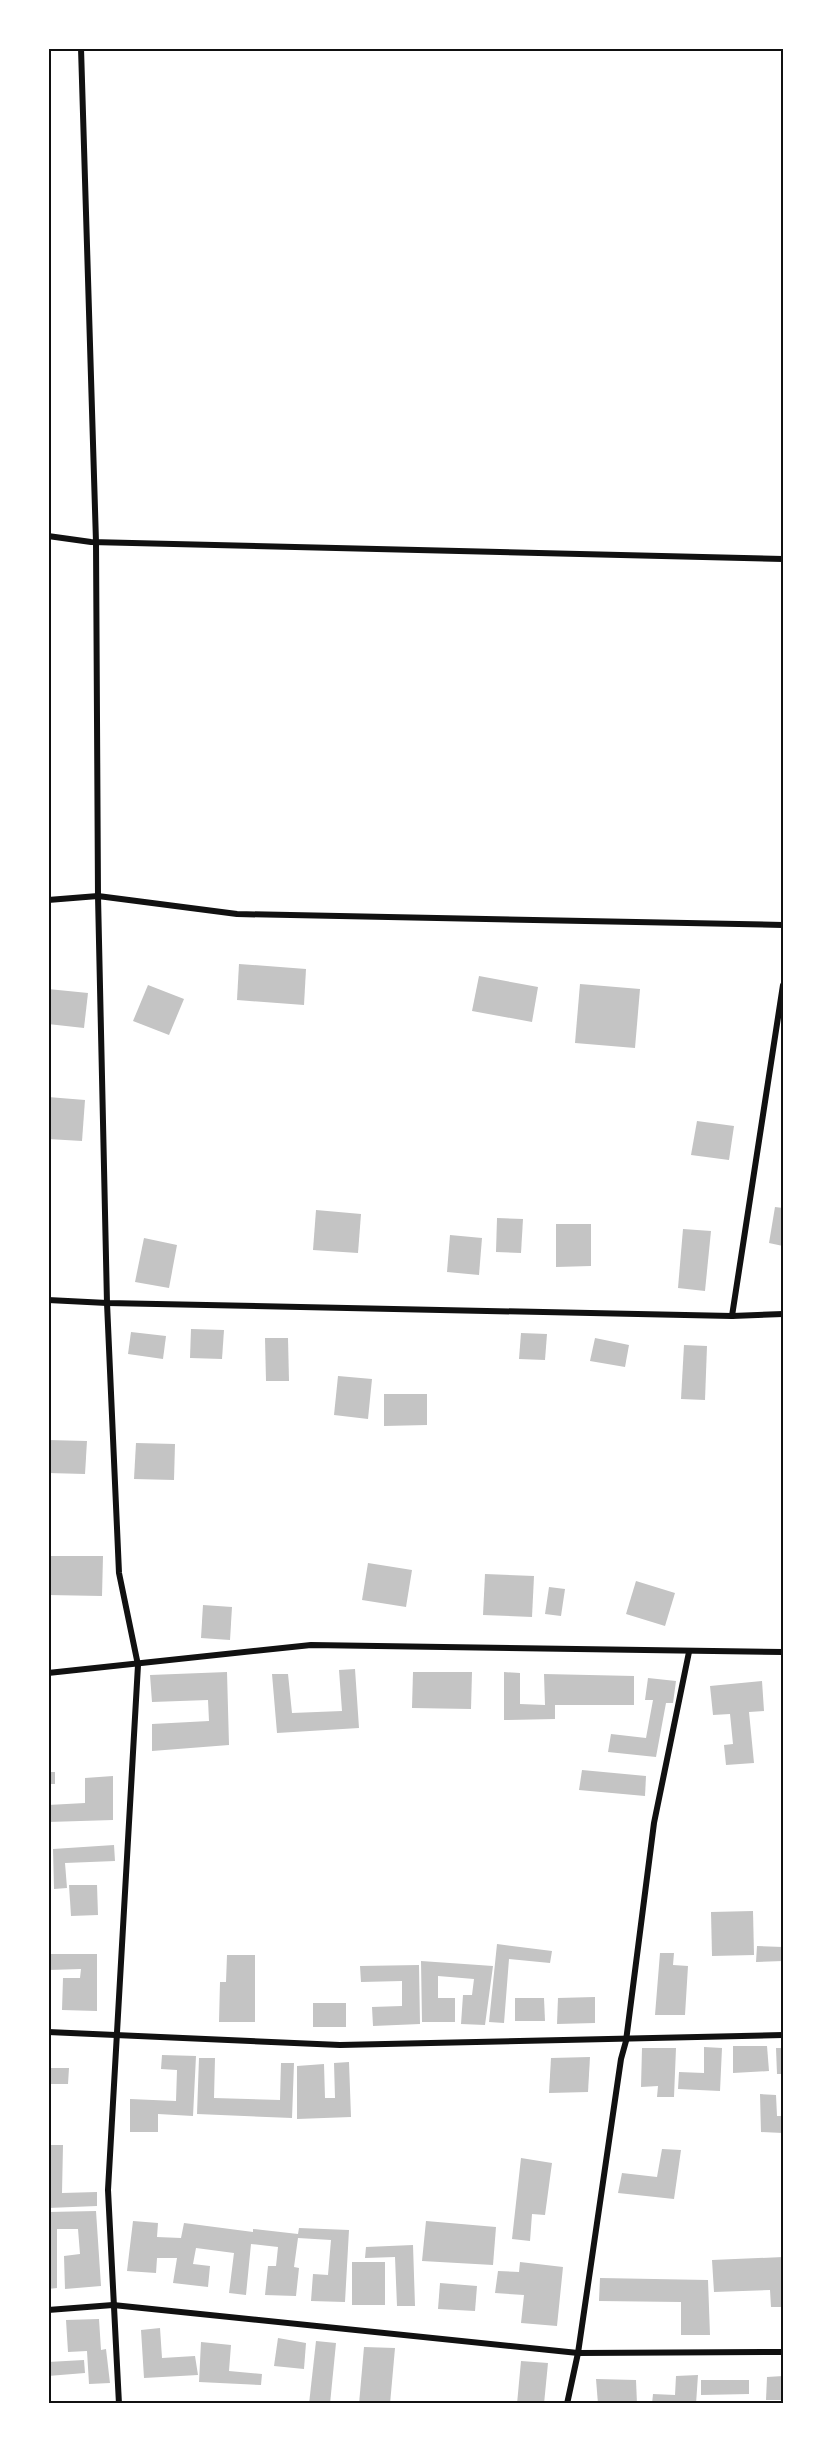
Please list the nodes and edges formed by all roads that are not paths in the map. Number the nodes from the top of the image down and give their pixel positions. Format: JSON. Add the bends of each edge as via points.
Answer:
{"nodes":[{"id":1,"x":81,"y":48,"type":"edge"},
{"id":2,"x":48,"y":536,"type":"edge"},
{"id":3,"x":96,"y":542,"type":"junction"},
{"id":4,"x":783,"y":559,"type":"edge"},
{"id":5,"x":98,"y":896,"type":"junction"},
{"id":6,"x":48,"y":900,"type":"edge"},
{"id":7,"x":783,"y":925,"type":"edge"},
{"id":8,"x":783,"y":985,"type":"edge"},
{"id":9,"x":48,"y":1300,"type":"edge"},
{"id":10,"x":107,"y":1304,"type":"junction"},
{"id":11,"x":783,"y":1314,"type":"edge"},
{"id":12,"x":732,"y":1316,"type":"junction"},
{"id":13,"x":689,"y":1652,"type":"junction"},
{"id":14,"x":783,"y":1652,"type":"edge"},
{"id":15,"x":138,"y":1665,"type":"junction"},
{"id":16,"x":48,"y":1673,"type":"edge"},
{"id":17,"x":48,"y":2032,"type":"edge"},
{"id":18,"x":116,"y":2033,"type":"junction"},
{"id":19,"x":783,"y":2035,"type":"edge"},
{"id":20,"x":626,"y":2041,"type":"junction"},
{"id":21,"x":113,"y":2305,"type":"junction"},
{"id":22,"x":48,"y":2310,"type":"edge"},
{"id":23,"x":783,"y":2352,"type":"edge"},
{"id":24,"x":578,"y":2353,"type":"junction"},
{"id":25,"x":119,"y":2404,"type":"edge"},
{"id":26,"x":567,"y":2404,"type":"edge"}],
"edges":[{"from":1,"to":3,"type":"street"},
{"from":2,"to":3,"type":"street"},
{"from":3,"to":4,"type":"street"},
{"from":3,"to":5,"type":"street"},
{"from":5,"to":6,"type":"street"},
{"from":5,"to":7,"type":"street","via":[[237,914]]},
{"from":5,"to":10,"type":"street"},
{"from":8,"to":12,"type":"street"},
{"from":9,"to":10,"type":"street"},
{"from":10,"to":12,"type":"street"},
{"from":10,"to":15,"type":"street","via":[[119,1574]]},
{"from":11,"to":12,"type":"street"},
{"from":13,"to":14,"type":"street"},
{"from":13,"to":15,"type":"street","via":[[311,1645]]},
{"from":13,"to":20,"type":"street","via":[[654,1823]]},
{"from":15,"to":16,"type":"street"},
{"from":15,"to":18,"type":"street"},
{"from":17,"to":18,"type":"street"},
{"from":18,"to":20,"type":"street","via":[[340,2045]]},
{"from":18,"to":21,"type":"street","via":[[108,2190]]},
{"from":19,"to":20,"type":"street"},
{"from":20,"to":24,"type":"street"},
{"from":21,"to":22,"type":"street"},
{"from":21,"to":24,"type":"street"},
{"from":21,"to":25,"type":"street"},
{"from":23,"to":24,"type":"street"},
{"from":24,"to":26,"type":"street"}]}
